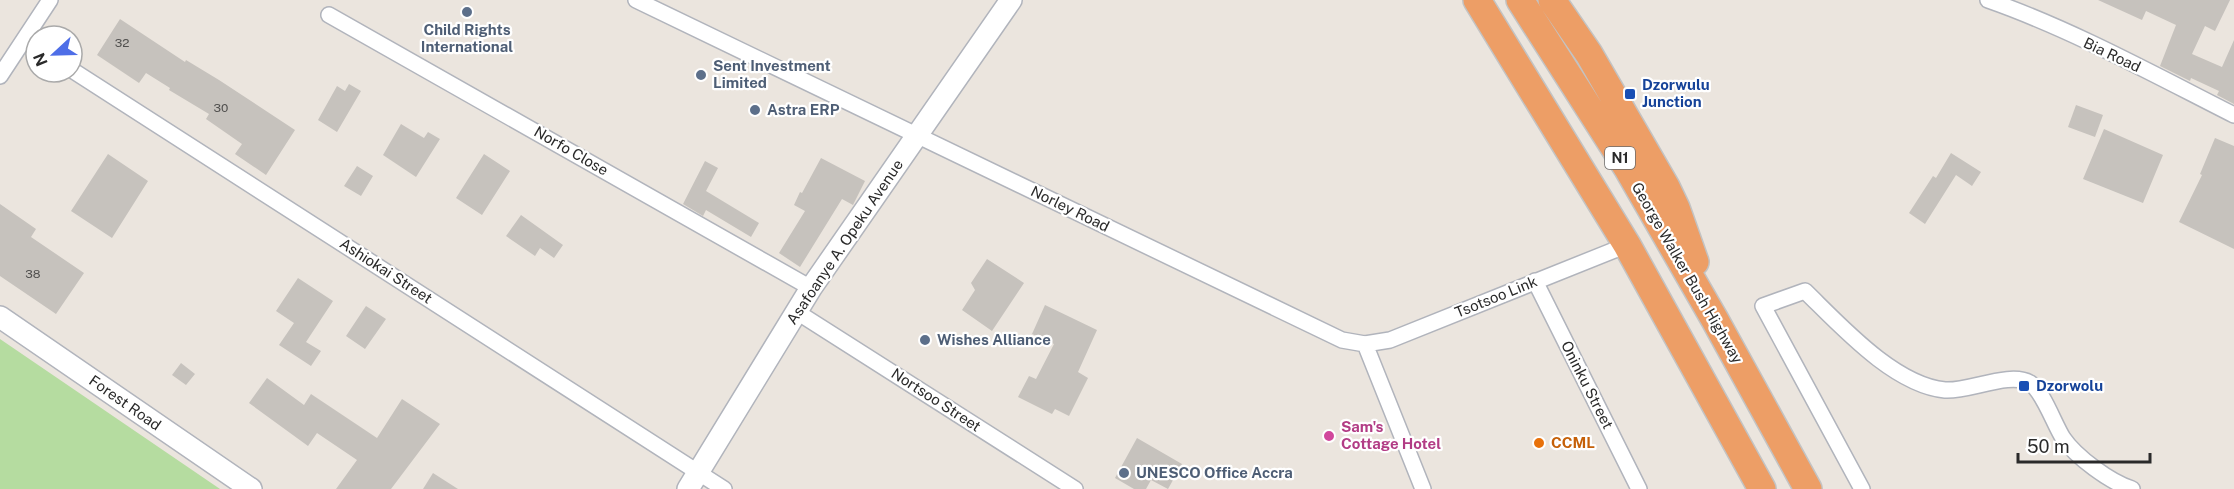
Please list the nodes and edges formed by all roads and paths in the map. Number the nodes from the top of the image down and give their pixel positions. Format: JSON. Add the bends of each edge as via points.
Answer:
{"nodes":[{"id":1,"x":50,"y":0,"type":"edge"},
{"id":2,"x":636,"y":0,"type":"edge"},
{"id":3,"x":1011,"y":0,"type":"edge"},
{"id":4,"x":1477,"y":0,"type":"edge"},
{"id":5,"x":1520,"y":0,"type":"edge"},
{"id":6,"x":1552,"y":0,"type":"edge"},
{"id":7,"x":1988,"y":0,"type":"edge"},
{"id":8,"x":329,"y":15,"type":"dead end"},
{"id":9,"x":39,"y":24,"type":"edge"},
{"id":10,"x":24,"y":49,"type":"edge"},
{"id":11,"x":0,"y":75,"type":"edge"},
{"id":12,"x":84,"y":78,"type":"edge"},
{"id":13,"x":2234,"y":115,"type":"edge"},
{"id":14,"x":918,"y":136,"type":"junction"},
{"id":15,"x":1627,"y":245,"type":"junction"},
{"id":16,"x":1535,"y":281,"type":"junction"},
{"id":17,"x":811,"y":288,"type":"junction"},
{"id":18,"x":797,"y":312,"type":"junction"},
{"id":19,"x":0,"y":317,"type":"edge"},
{"id":20,"x":1715,"y":320,"type":"junction"},
{"id":21,"x":1365,"y":344,"type":"junction"},
{"id":22,"x":693,"y":481,"type":"edge"},
{"id":23,"x":251,"y":489,"type":"edge"},
{"id":24,"x":724,"y":489,"type":"edge"},
{"id":25,"x":1075,"y":489,"type":"edge"},
{"id":26,"x":1423,"y":489,"type":"edge"},
{"id":27,"x":1639,"y":489,"type":"edge"},
{"id":28,"x":1762,"y":489,"type":"edge"},
{"id":29,"x":1808,"y":489,"type":"edge"},
{"id":30,"x":1862,"y":489,"type":"edge"},
{"id":31,"x":2132,"y":489,"type":"edge"}],
"edges":[{"from":1,"to":9,"type":"street"},
{"from":2,"to":14,"type":"street","name":"Norley Road"},
{"from":3,"to":14,"type":"main road","name":"Asafoanye A. Opeku Avenue"},
{"from":4,"to":15,"type":"highway","number":"N1"},
{"from":5,"to":20,"type":"highway","name":"George Walker Bush Highway","number":"N1","via":[[1628,169]]},
{"from":6,"to":20,"type":"highway","via":[[1589,54],[1676,208]]},
{"from":7,"to":13,"type":"street","name":"Bia Road","via":[[2115,56]]},
{"from":8,"to":17,"type":"street","name":"Norfo Close"},
{"from":10,"to":11,"type":"street"},
{"from":12,"to":22,"type":"street","name":"Ashiokai Street"},
{"from":14,"to":17,"type":"main road","name":"Asafoanye A. Opeku Avenue"},
{"from":14,"to":21,"type":"street","name":"Norley Road","via":[[1342,340]]},
{"from":15,"to":16,"type":"street","name":"Tsotsoo Link"},
{"from":15,"to":28,"type":"highway","number":"N1"},
{"from":16,"to":21,"type":"street","name":"Tsotsoo Link","via":[[1390,340]]},
{"from":16,"to":27,"type":"street","name":"Oninku Street"},
{"from":17,"to":18,"type":"main road","name":"Asafoanye A. Opeku Avenue"},
{"from":18,"to":22,"type":"main road","name":"Asafoanye A. Opeku Avenue"},
{"from":18,"to":25,"type":"street","name":"Nortsoo Street"},
{"from":19,"to":23,"type":"main road","name":"Forest Road"},
{"from":20,"to":29,"type":"highway","name":"George Walker Bush Highway","number":"N1"},
{"from":21,"to":26,"type":"street"},
{"from":22,"to":24,"type":"street","name":"Ashiokai Street"},
{"from":30,"to":31,"type":"street","via":[[1763,306],[1805,291],[1883,363],[1913,382],[1946,390],[2011,380],[2028,382],[2064,440],[2119,485]]}]}
